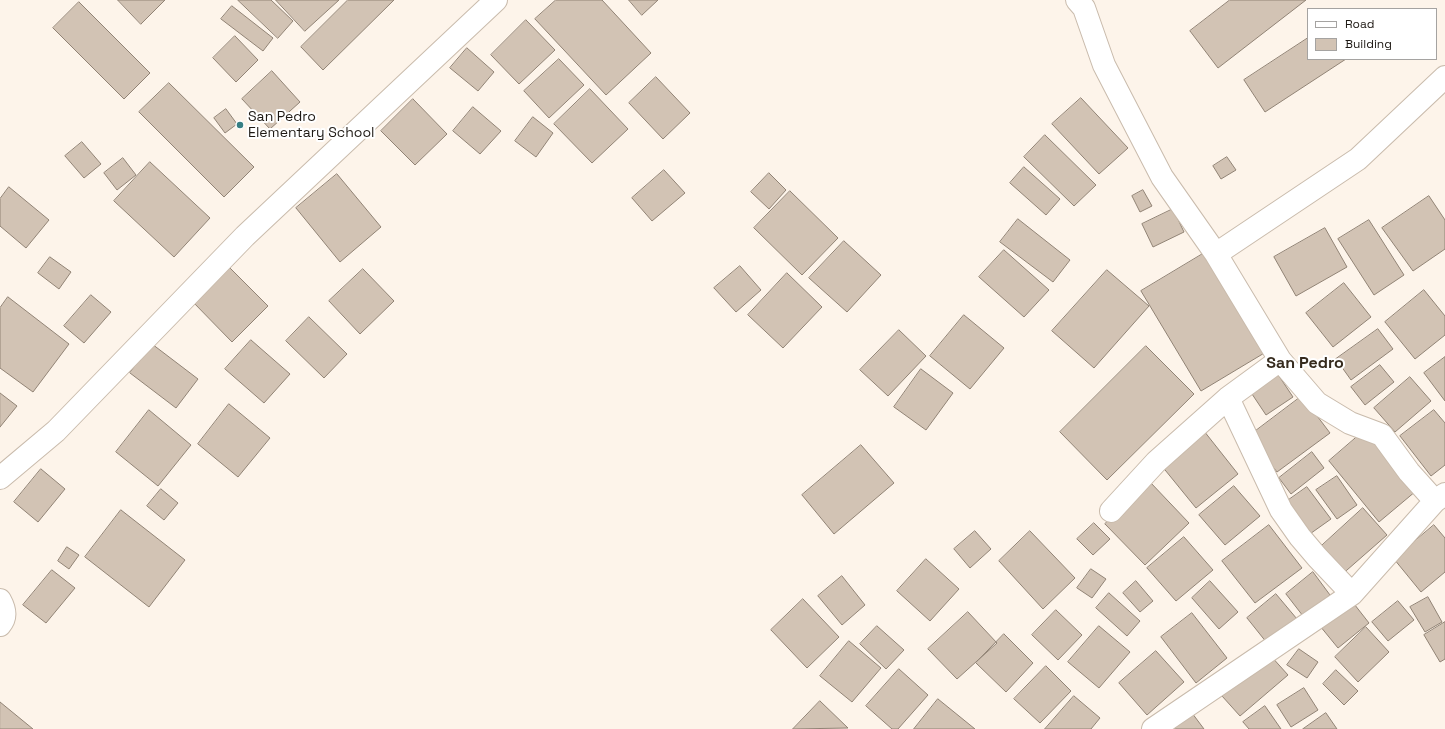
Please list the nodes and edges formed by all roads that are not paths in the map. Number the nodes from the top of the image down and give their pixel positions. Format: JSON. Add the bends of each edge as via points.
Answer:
{"nodes":[{"id":1,"x":496,"y":0,"type":"edge"},
{"id":2,"x":1077,"y":0,"type":"edge"},
{"id":3,"x":1445,"y":77,"type":"edge"},
{"id":4,"x":1216,"y":254,"type":"junction"},
{"id":5,"x":1280,"y":360,"type":"junction"},
{"id":6,"x":1228,"y":398,"type":"junction"},
{"id":7,"x":0,"y":478,"type":"edge"},
{"id":8,"x":1440,"y":498,"type":"edge"},
{"id":9,"x":1111,"y":511,"type":"dead end"},
{"id":10,"x":1352,"y":594,"type":"junction"},
{"id":11,"x":0,"y":600,"type":"edge"},
{"id":12,"x":0,"y":625,"type":"edge"},
{"id":13,"x":1153,"y":729,"type":"edge"}],
"edges":[{"from":1,"to":7,"type":"street","via":[[245,236],[56,431]]},
{"from":2,"to":4,"type":"street","via":[[1084,8],[1104,65],[1162,177]]},
{"from":3,"to":4,"type":"street","via":[[1358,159]]},
{"from":4,"to":5,"type":"street"},
{"from":5,"to":6,"type":"street"},
{"from":5,"to":8,"type":"street","via":[[1317,403],[1350,423],[1382,435],[1409,472]]},
{"from":6,"to":9,"type":"street","via":[[1156,462]]},
{"from":6,"to":10,"type":"street","via":[[1281,510],[1304,542]]},
{"from":8,"to":10,"type":"street"},
{"from":10,"to":13,"type":"street"},
{"from":11,"to":12,"type":"street","via":[[5,612]]}]}
